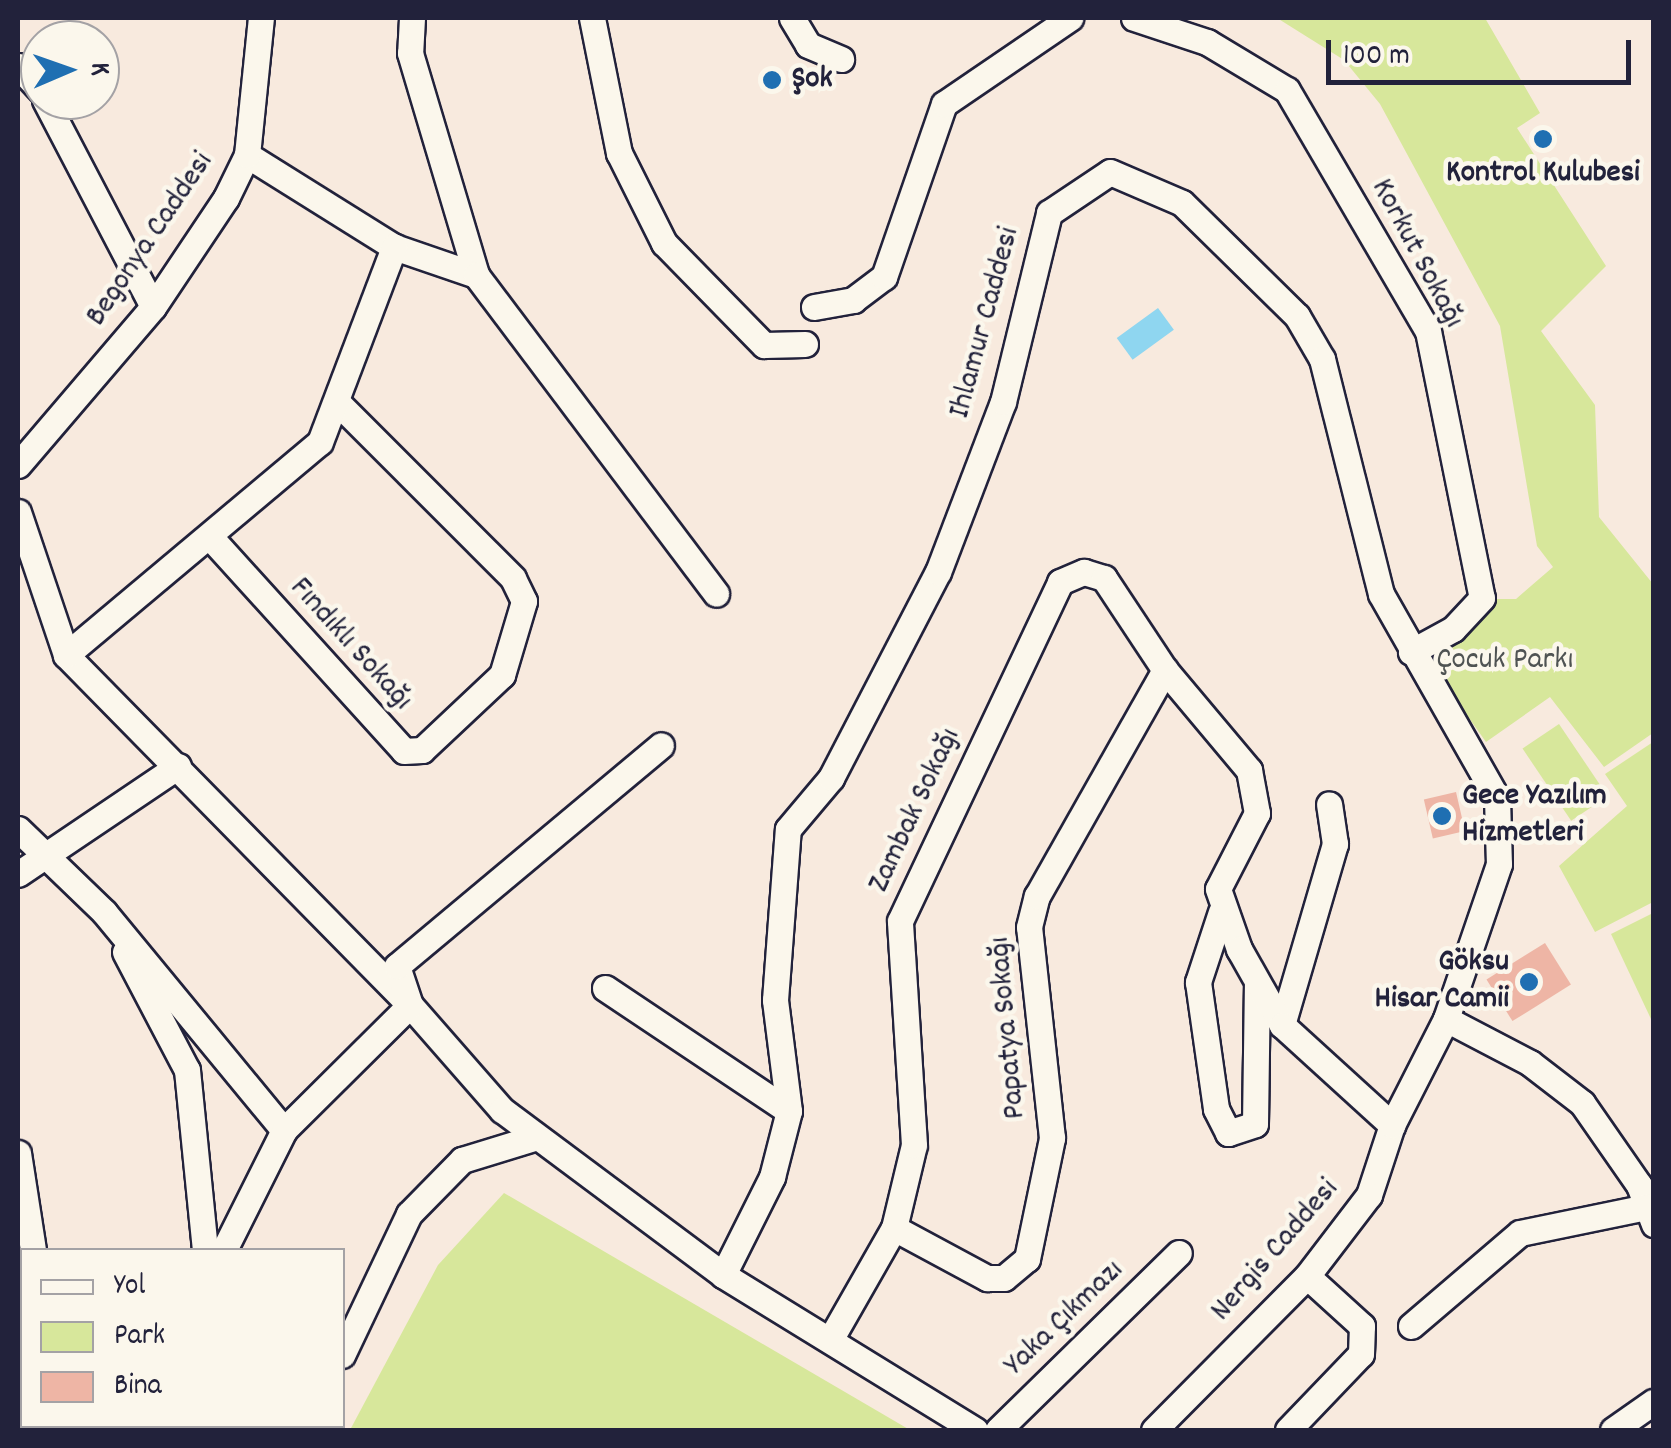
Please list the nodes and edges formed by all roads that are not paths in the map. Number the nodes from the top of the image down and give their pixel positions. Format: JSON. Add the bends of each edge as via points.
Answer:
{"nodes":[{"id":1,"x":239,"y":18,"type":"edge"},
{"id":2,"x":412,"y":18,"type":"edge"},
{"id":3,"x":592,"y":18,"type":"edge"},
{"id":4,"x":792,"y":18,"type":"edge"},
{"id":5,"x":1070,"y":18,"type":"edge"},
{"id":6,"x":1134,"y":18,"type":"edge"},
{"id":7,"x":261,"y":26,"type":"edge"},
{"id":8,"x":841,"y":59,"type":"dead end"},
{"id":9,"x":55,"y":120,"type":"edge"},
{"id":10,"x":247,"y":156,"type":"junction"},
{"id":11,"x":394,"y":247,"type":"junction"},
{"id":12,"x":476,"y":275,"type":"junction"},
{"id":13,"x":814,"y":306,"type":"dead end"},
{"id":14,"x":152,"y":307,"type":"junction"},
{"id":15,"x":805,"y":344,"type":"dead end"},
{"id":16,"x":338,"y":403,"type":"junction"},
{"id":17,"x":18,"y":465,"type":"edge"},
{"id":18,"x":18,"y":512,"type":"edge"},
{"id":19,"x":211,"y":538,"type":"junction"},
{"id":20,"x":716,"y":594,"type":"dead end"},
{"id":21,"x":1411,"y":652,"type":"junction"},
{"id":22,"x":66,"y":655,"type":"junction"},
{"id":23,"x":1164,"y":670,"type":"junction"},
{"id":24,"x":661,"y":745,"type":"dead end"},
{"id":25,"x":178,"y":766,"type":"junction"},
{"id":26,"x":1329,"y":804,"type":"dead end"},
{"id":27,"x":18,"y":829,"type":"edge"},
{"id":28,"x":48,"y":854,"type":"junction"},
{"id":29,"x":18,"y":874,"type":"edge"},
{"id":30,"x":104,"y":912,"type":"junction"},
{"id":31,"x":1221,"y":912,"type":"junction"},
{"id":32,"x":1257,"y":982,"type":"junction"},
{"id":33,"x":605,"y":988,"type":"dead end"},
{"id":34,"x":410,"y":1006,"type":"junction"},
{"id":35,"x":1446,"y":1019,"type":"junction"},
{"id":36,"x":1282,"y":1025,"type":"junction"},
{"id":37,"x":502,"y":1110,"type":"junction"},
{"id":38,"x":789,"y":1110,"type":"junction"},
{"id":39,"x":1392,"y":1125,"type":"junction"},
{"id":40,"x":284,"y":1130,"type":"junction"},
{"id":41,"x":534,"y":1138,"type":"junction"},
{"id":42,"x":507,"y":1146,"type":"junction"},
{"id":43,"x":18,"y":1153,"type":"edge"},
{"id":44,"x":1650,"y":1216,"type":"edge"},
{"id":45,"x":894,"y":1228,"type":"junction"},
{"id":46,"x":32,"y":1248,"type":"edge"},
{"id":47,"x":205,"y":1248,"type":"edge"},
{"id":48,"x":225,"y":1248,"type":"edge"},
{"id":49,"x":1178,"y":1253,"type":"dead end"},
{"id":50,"x":723,"y":1275,"type":"junction"},
{"id":51,"x":1307,"y":1276,"type":"junction"},
{"id":52,"x":1411,"y":1326,"type":"dead end"},
{"id":53,"x":830,"y":1340,"type":"junction"},
{"id":54,"x":345,"y":1349,"type":"edge"},
{"id":55,"x":1653,"y":1399,"type":"edge"},
{"id":56,"x":974,"y":1430,"type":"edge"},
{"id":57,"x":998,"y":1430,"type":"edge"},
{"id":58,"x":1154,"y":1430,"type":"edge"},
{"id":59,"x":1288,"y":1430,"type":"edge"},
{"id":60,"x":1613,"y":1430,"type":"edge"},
{"id":61,"x":1650,"y":1430,"type":"edge"}],
"edges":[{"from":1,"to":7,"type":"street"},
{"from":2,"to":12,"type":"street","via":[[410,52]]},
{"from":3,"to":15,"type":"street","via":[[620,153],[664,244],[764,344]]},
{"from":4,"to":8,"type":"street","via":[[808,45]]},
{"from":5,"to":13,"type":"street","via":[[944,104],[884,277],[853,300]]},
{"from":6,"to":21,"type":"street","name":"Korkut Sokağı","via":[[1207,42],[1287,90],[1428,331],[1482,598],[1453,629]]},
{"from":7,"to":10,"type":"street","name":"Begonya Caddesi"},
{"from":9,"to":14,"type":"street"},
{"from":10,"to":11,"type":"street"},
{"from":10,"to":14,"type":"street","name":"Begonya Caddesi"},
{"from":11,"to":12,"type":"street"},
{"from":11,"to":16,"type":"street"},
{"from":12,"to":20,"type":"street"},
{"from":14,"to":17,"type":"street","name":"Begonya Caddesi"},
{"from":16,"to":19,"type":"street","via":[[320,442]]},
{"from":16,"to":19,"type":"street","name":"Fındıklı Sokağı","via":[[512,578],[524,601],[502,674],[422,750],[404,751]]},
{"from":18,"to":22,"type":"street"},
{"from":19,"to":22,"type":"street"},
{"from":21,"to":35,"type":"street","name":"Nergis Caddesi","via":[[1497,798],[1499,864]]},
{"from":21,"to":38,"type":"street","name":"Ihlamur Caddesi","via":[[1381,594],[1322,359],[1296,316],[1182,203],[1110,172],[1049,214],[1003,402],[938,572],[831,778],[788,829],[775,1000]]},
{"from":22,"to":25,"type":"street"},
{"from":23,"to":31,"type":"street","name":"Zambak Sokağı","via":[[1249,770],[1257,814],[1218,890]]},
{"from":23,"to":45,"type":"street","name":"Papatya Sokağı","via":[[1037,896],[1029,927],[1052,1138],[1026,1259],[1004,1278],[987,1278]]},
{"from":23,"to":45,"type":"street","name":"Zambak Sokağı","via":[[1104,578],[1084,572],[1060,582],[900,921],[914,1146]]},
{"from":24,"to":34,"type":"street","via":[[397,966]]},
{"from":25,"to":28,"type":"street"},
{"from":25,"to":34,"type":"street"},
{"from":26,"to":36,"type":"street","via":[[1334,844]]},
{"from":27,"to":28,"type":"street"},
{"from":28,"to":29,"type":"street"},
{"from":28,"to":30,"type":"street"},
{"from":30,"to":40,"type":"street"},
{"from":30,"to":47,"type":"street","via":[[187,1070]]},
{"from":31,"to":32,"type":"street"},
{"from":31,"to":32,"type":"street","name":"Zambak Sokağı","via":[[1198,982],[1216,1109],[1228,1133],[1255,1124]]},
{"from":32,"to":36,"type":"street"},
{"from":33,"to":38,"type":"street"},
{"from":34,"to":37,"type":"street"},
{"from":34,"to":40,"type":"street"},
{"from":35,"to":39,"type":"street","name":"Nergis Caddesi"},
{"from":35,"to":44,"type":"street","via":[[1530,1063],[1582,1103]]},
{"from":36,"to":39,"type":"street"},
{"from":37,"to":41,"type":"street"},
{"from":37,"to":42,"type":"street"},
{"from":38,"to":50,"type":"street","via":[[772,1177]]},
{"from":39,"to":51,"type":"street","name":"Nergis Caddesi","via":[[1369,1195]]},
{"from":40,"to":48,"type":"street"},
{"from":41,"to":42,"type":"street"},
{"from":41,"to":50,"type":"street"},
{"from":42,"to":54,"type":"street","via":[[462,1160],[410,1214]]},
{"from":43,"to":46,"type":"street"},
{"from":44,"to":52,"type":"street","via":[[1520,1234]]},
{"from":45,"to":53,"type":"street","name":"Zambak Sokağı"},
{"from":49,"to":57,"type":"street","name":"Yaka Çıkmazı"},
{"from":50,"to":53,"type":"street"},
{"from":51,"to":58,"type":"street","name":"Nergis Caddesi"},
{"from":51,"to":59,"type":"street","via":[[1362,1326],[1361,1354]]},
{"from":53,"to":56,"type":"street"},
{"from":55,"to":60,"type":"street"},
{"from":55,"to":61,"type":"street"}]}
